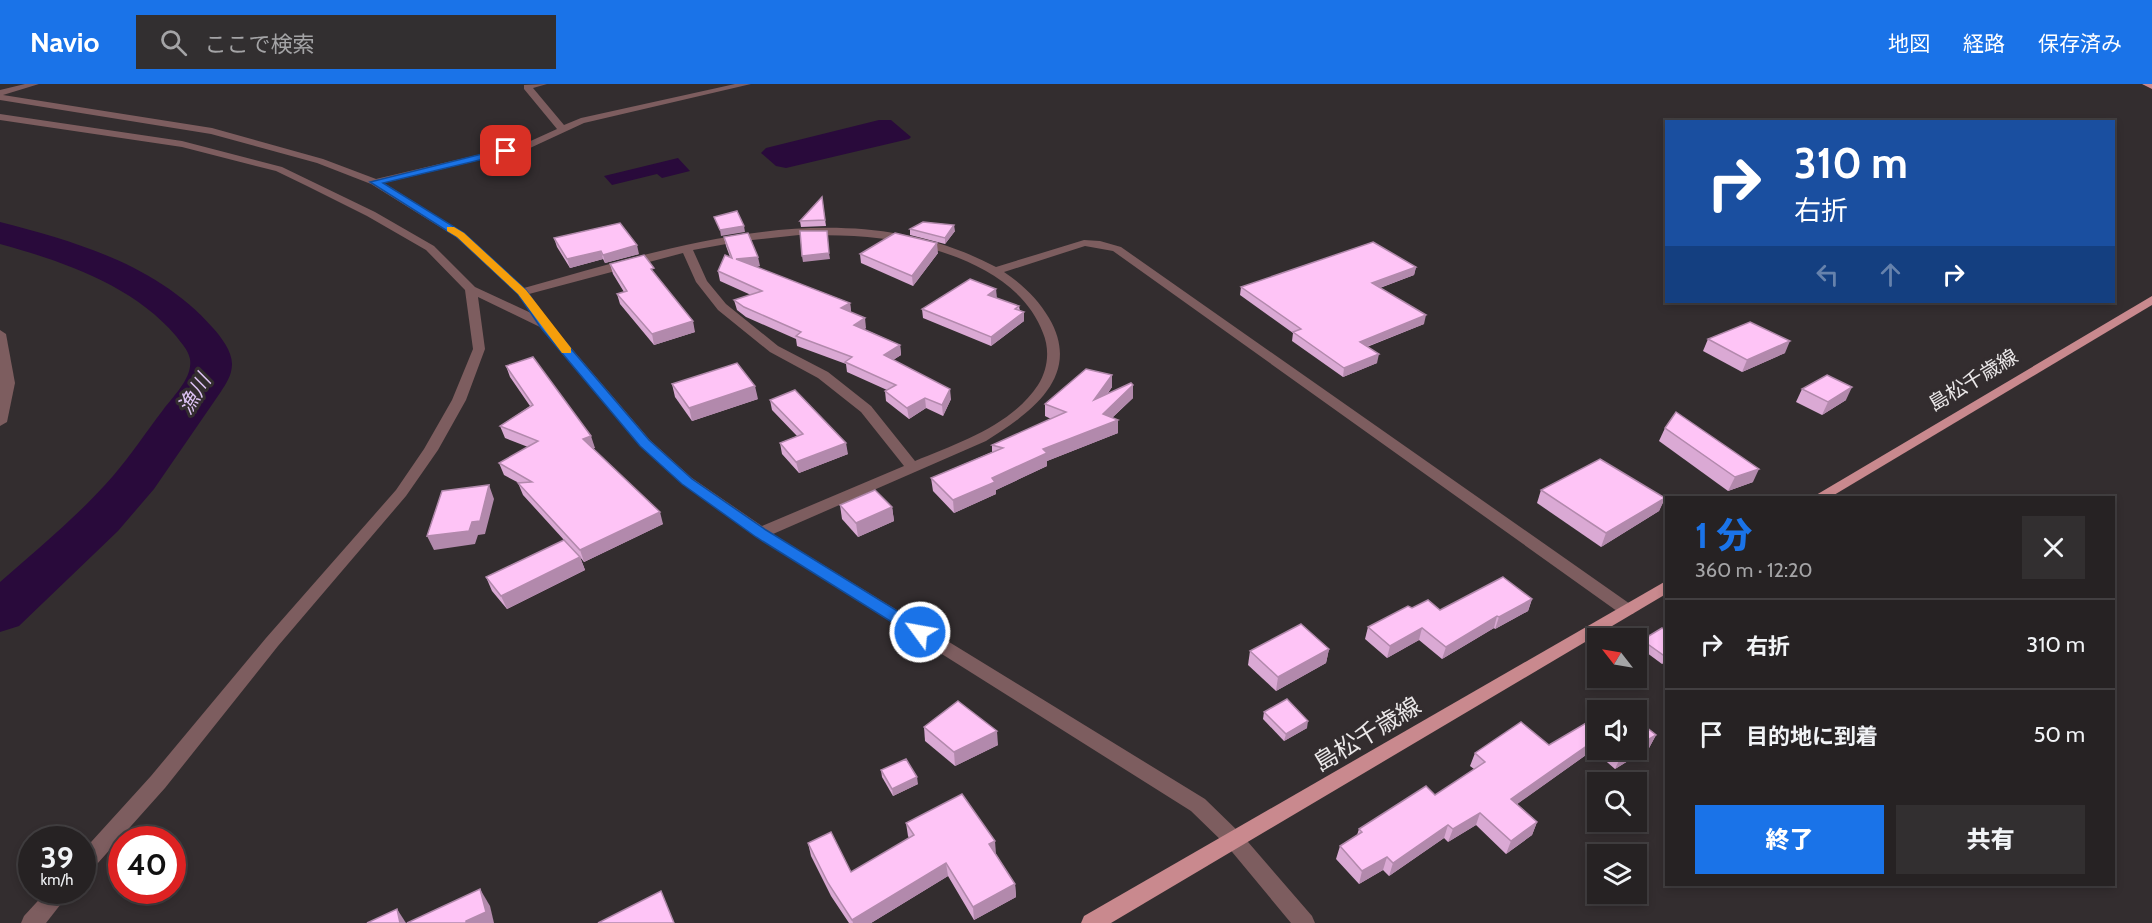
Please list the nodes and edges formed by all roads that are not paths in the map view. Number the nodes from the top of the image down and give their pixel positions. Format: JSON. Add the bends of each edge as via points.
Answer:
{"nodes":[{"id":1,"x":35,"y":84,"type":"edge"},
{"id":2,"x":543,"y":84,"type":"edge"},
{"id":3,"x":747,"y":84,"type":"edge"},
{"id":4,"x":2146,"y":84,"type":"edge"},
{"id":5,"x":2152,"y":86,"type":"edge"},
{"id":6,"x":0,"y":95,"type":"edge"},
{"id":7,"x":0,"y":117,"type":"edge"},
{"id":8,"x":563,"y":130,"type":"junction"},
{"id":9,"x":212,"y":131,"type":"junction"},
{"id":10,"x":182,"y":144,"type":"junction"},
{"id":11,"x":375,"y":182,"type":"junction"},
{"id":12,"x":686,"y":247,"type":"junction"},
{"id":13,"x":995,"y":271,"type":"junction"},
{"id":14,"x":471,"y":289,"type":"junction"},
{"id":15,"x":522,"y":292,"type":"junction"},
{"id":16,"x":2152,"y":300,"type":"edge"},
{"id":17,"x":545,"y":325,"type":"junction"},
{"id":18,"x":0,"y":333,"type":"edge"},
{"id":19,"x":0,"y":422,"type":"edge"},
{"id":20,"x":913,"y":468,"type":"junction"},
{"id":21,"x":1821,"y":496,"type":"edge"},
{"id":22,"x":761,"y":533,"type":"junction"},
{"id":23,"x":1665,"y":588,"type":"edge"},
{"id":24,"x":1627,"y":610,"type":"junction"},
{"id":25,"x":1235,"y":841,"type":"junction"},
{"id":26,"x":96,"y":851,"type":"edge"},
{"id":27,"x":49,"y":904,"type":"edge"},
{"id":28,"x":32,"y":923,"type":"edge"},
{"id":29,"x":1092,"y":923,"type":"edge"},
{"id":30,"x":1304,"y":923,"type":"edge"}],
"edges":[{"from":1,"to":6,"type":"street"},
{"from":2,"to":8,"type":"street","via":[[527,87]]},
{"from":3,"to":8,"type":"street","via":[[581,121]]},
{"from":4,"to":5,"type":"main road"},
{"from":6,"to":9,"type":"street"},
{"from":7,"to":10,"type":"street"},
{"from":8,"to":11,"type":"street","via":[[527,146]]},
{"from":9,"to":10,"type":"street"},
{"from":9,"to":11,"type":"street"},
{"from":10,"to":14,"type":"street","via":[[279,169],[371,214],[430,248]]},
{"from":11,"to":15,"type":"street","via":[[460,235]]},
{"from":12,"to":13,"type":"street","via":[[795,232],[878,234],[951,251]]},
{"from":12,"to":15,"type":"street"},
{"from":12,"to":20,"type":"street","via":[[702,282],[722,307],[774,349],[823,375],[866,409]]},
{"from":13,"to":20,"type":"street","via":[[1010,279],[1044,318],[1055,356],[1051,372],[1014,418],[981,438]]},
{"from":13,"to":24,"type":"street","via":[[1084,243],[1117,249]]},
{"from":14,"to":17,"type":"street"},
{"from":14,"to":26,"type":"street","via":[[479,349],[459,400],[431,450],[401,493]]},
{"from":15,"to":17,"type":"street"},
{"from":16,"to":21,"type":"main road","name":"島松千歳線"},
{"from":17,"to":22,"type":"street","via":[[645,443],[687,482]]},
{"from":18,"to":19,"type":"street","via":[[9,383]]},
{"from":20,"to":22,"type":"street"},
{"from":22,"to":25,"type":"street","via":[[1198,805]]},
{"from":23,"to":24,"type":"main road","name":"島松千歳線"},
{"from":24,"to":25,"type":"main road","name":"島松千歳線"},
{"from":25,"to":29,"type":"main road","name":"島松千歳線"},
{"from":25,"to":30,"type":"street"},
{"from":27,"to":28,"type":"street"}]}
